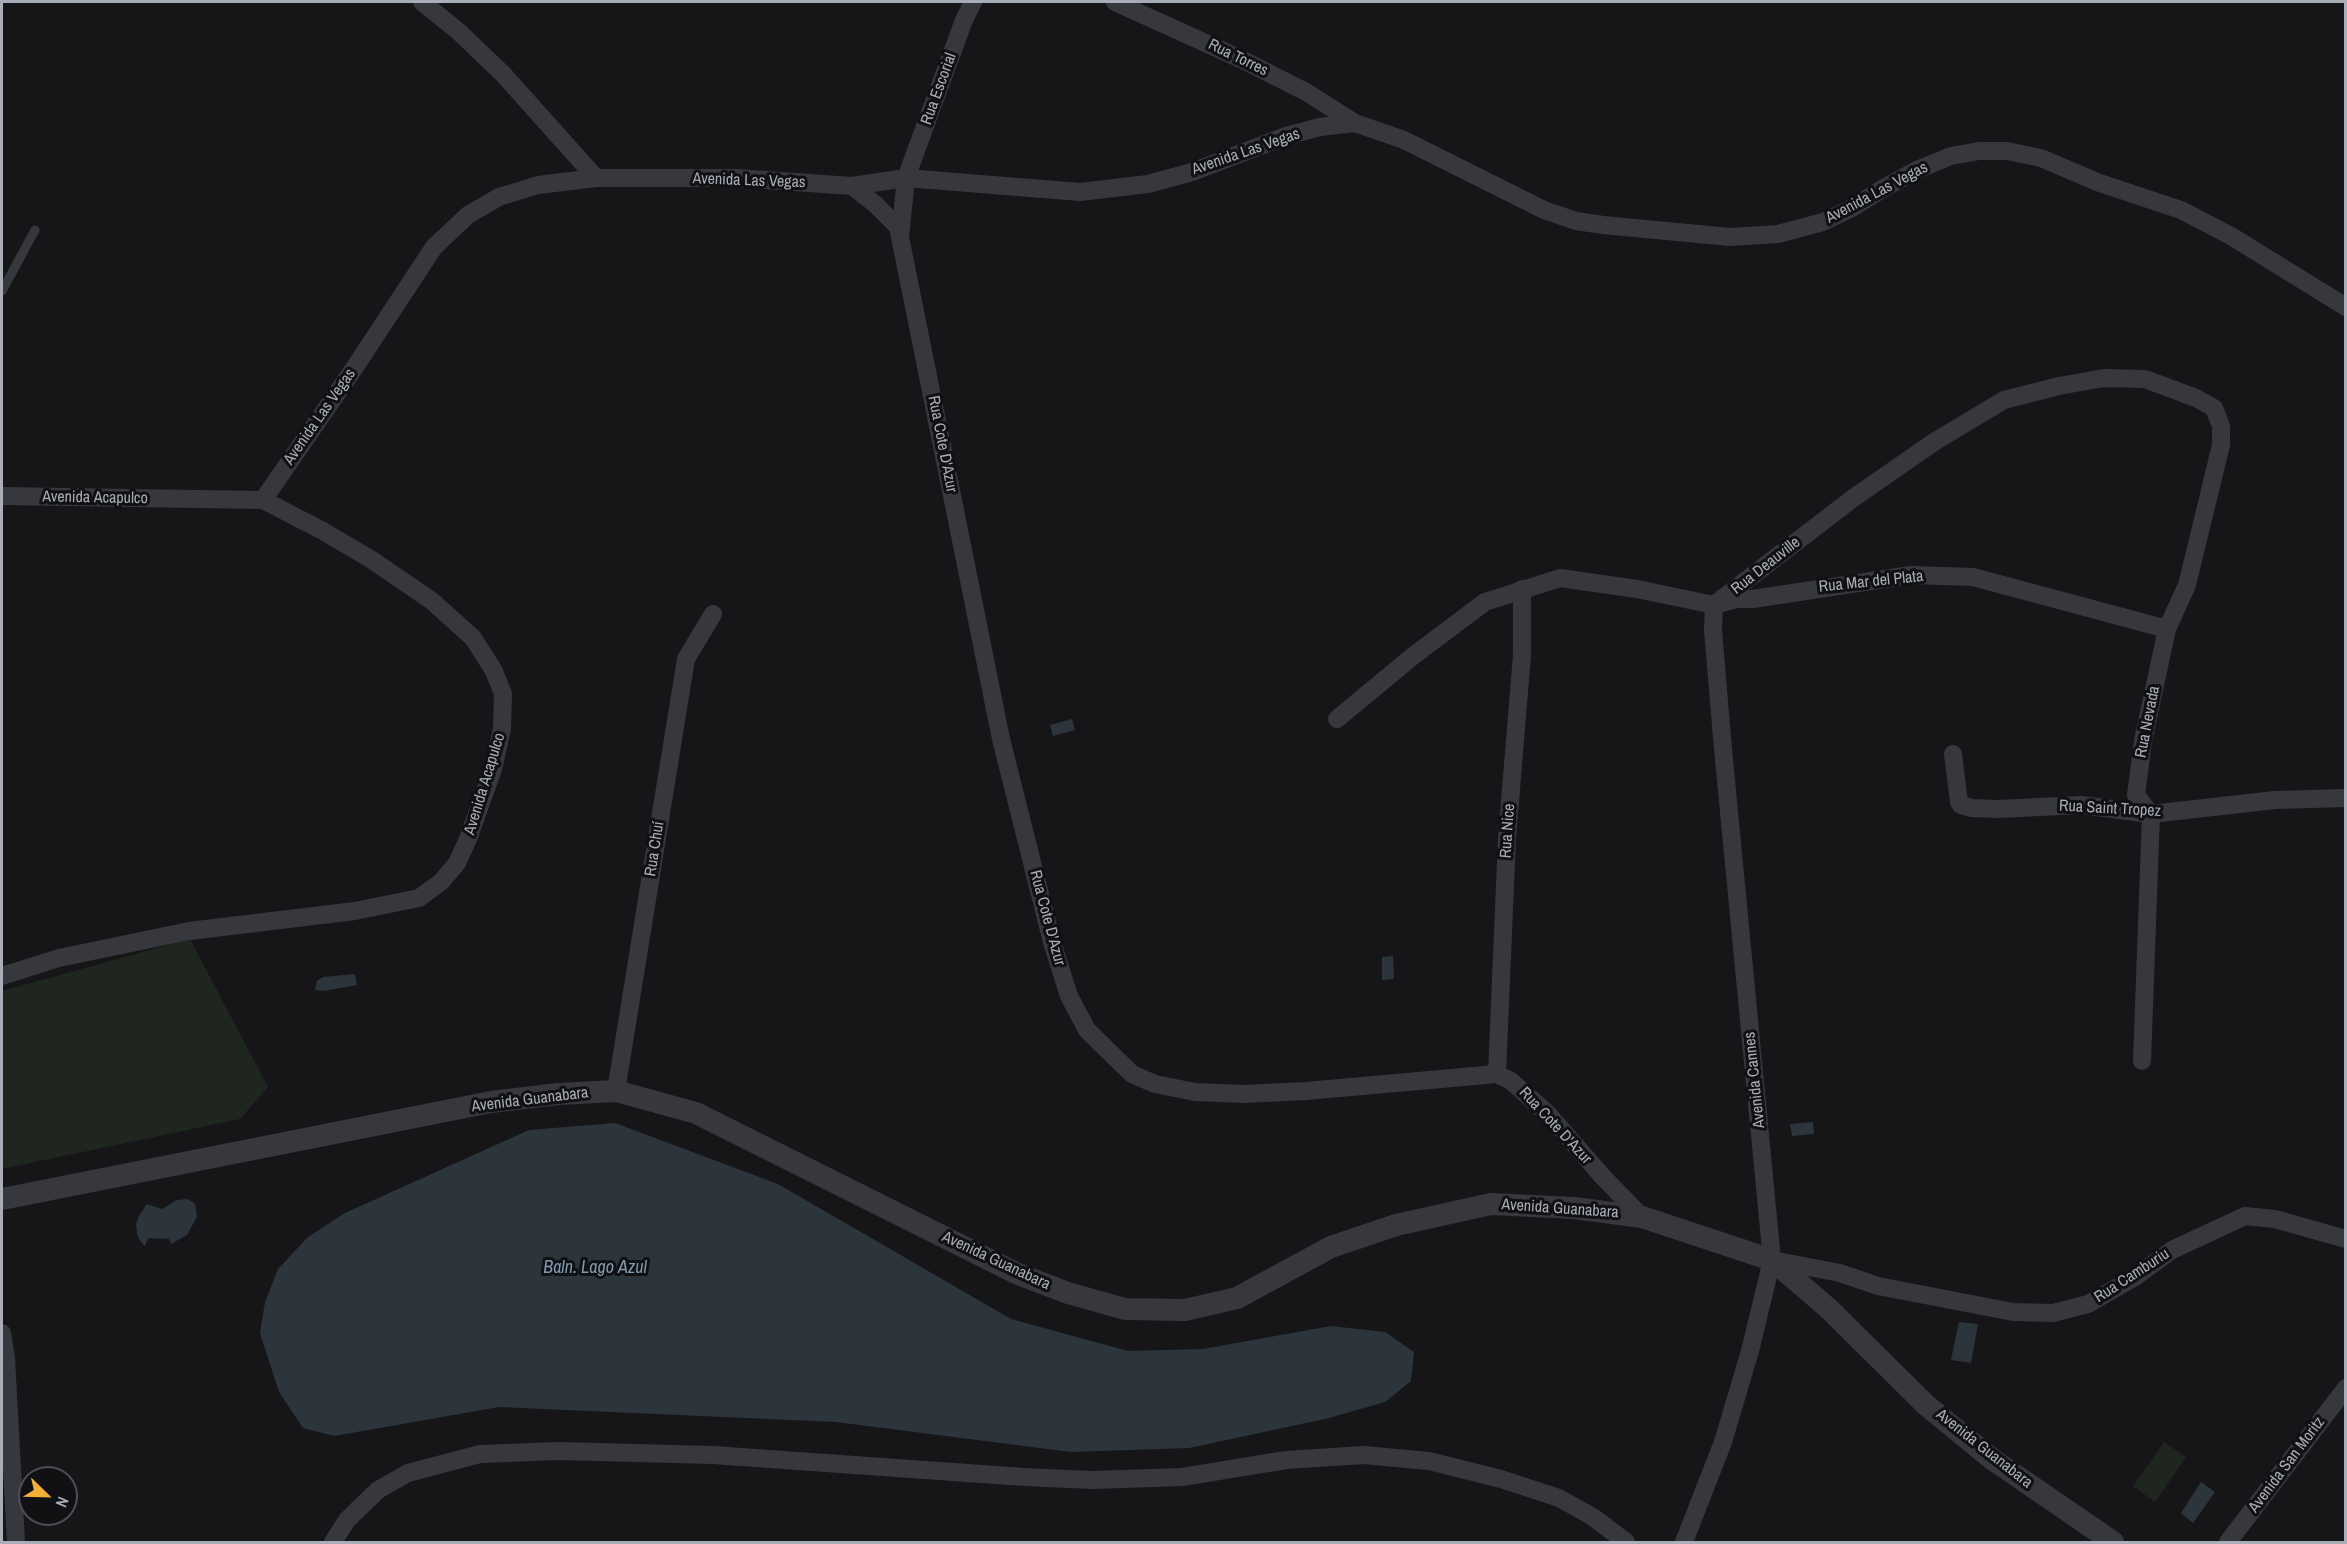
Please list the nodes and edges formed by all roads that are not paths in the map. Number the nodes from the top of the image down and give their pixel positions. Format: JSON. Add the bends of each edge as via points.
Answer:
{"nodes":[{"id":1,"x":422,"y":2,"type":"edge"},
{"id":2,"x":973,"y":2,"type":"edge"},
{"id":3,"x":1115,"y":2,"type":"edge"},
{"id":4,"x":1355,"y":123,"type":"junction"},
{"id":5,"x":596,"y":178,"type":"junction"},
{"id":6,"x":906,"y":178,"type":"junction"},
{"id":7,"x":852,"y":186,"type":"junction"},
{"id":8,"x":35,"y":230,"type":"dead end"},
{"id":9,"x":900,"y":237,"type":"junction"},
{"id":10,"x":2,"y":291,"type":"edge"},
{"id":11,"x":2346,"y":307,"type":"edge"},
{"id":12,"x":2196,"y":398,"type":"joint"},
{"id":13,"x":2,"y":496,"type":"edge"},
{"id":14,"x":262,"y":500,"type":"junction"},
{"id":15,"x":1522,"y":589,"type":"junction"},
{"id":16,"x":1714,"y":605,"type":"junction"},
{"id":17,"x":713,"y":614,"type":"dead end"},
{"id":18,"x":2167,"y":629,"type":"junction"},
{"id":19,"x":1337,"y":719,"type":"dead end"},
{"id":20,"x":1953,"y":754,"type":"dead end"},
{"id":21,"x":2346,"y":798,"type":"edge"},
{"id":22,"x":2151,"y":814,"type":"junction"},
{"id":23,"x":2,"y":976,"type":"edge"},
{"id":24,"x":2142,"y":1061,"type":"dead end"},
{"id":25,"x":1497,"y":1074,"type":"junction"},
{"id":26,"x":616,"y":1091,"type":"junction"},
{"id":27,"x":2,"y":1199,"type":"edge"},
{"id":28,"x":1642,"y":1217,"type":"junction"},
{"id":29,"x":2346,"y":1239,"type":"edge"},
{"id":30,"x":1772,"y":1260,"type":"junction"},
{"id":31,"x":2,"y":1333,"type":"edge"},
{"id":32,"x":2346,"y":1388,"type":"edge"},
{"id":33,"x":16,"y":1542,"type":"edge"},
{"id":34,"x":333,"y":1542,"type":"edge"},
{"id":35,"x":1626,"y":1542,"type":"edge"},
{"id":36,"x":1684,"y":1542,"type":"edge"},
{"id":37,"x":2113,"y":1542,"type":"edge"},
{"id":38,"x":2228,"y":1542,"type":"edge"}],
"edges":[{"from":1,"to":5,"type":"street","via":[[502,74]]},
{"from":2,"to":6,"type":"street","name":"Rua Escorial"},
{"from":3,"to":4,"type":"street","name":"Rua Torres","via":[[1244,60]]},
{"from":4,"to":6,"type":"street","name":"Avenida Las Vegas","via":[[1286,136],[1192,172],[1148,184],[1080,192]]},
{"from":4,"to":11,"type":"street","name":"Avenida Las Vegas","via":[[1404,140],[1544,210],[1576,220],[1730,237],[1778,234],[1823,222],[1919,169],[1951,156],[2007,151],[2041,158],[2181,210]]},
{"from":5,"to":7,"type":"street","name":"Avenida Las Vegas","via":[[737,178]]},
{"from":5,"to":14,"type":"street","name":"Avenida Las Vegas","via":[[538,185],[499,197],[468,215],[434,247]]},
{"from":6,"to":7,"type":"street","name":"Avenida Las Vegas"},
{"from":6,"to":9,"type":"street","name":"Rua Cote D'Azur"},
{"from":7,"to":9,"type":"street","via":[[898,227]]},
{"from":8,"to":10,"type":"lane"},
{"from":9,"to":25,"type":"street","name":"Rua Cote D'Azur","via":[[1001,739],[1052,942],[1068,996],[1087,1030],[1132,1074],[1155,1084],[1195,1092],[1306,1091]]},
{"from":12,"to":16,"type":"street","name":"Rua Deauville","via":[[2145,379],[2104,378],[2004,400],[1934,441]]},
{"from":12,"to":18,"type":"street","name":"Rua Nevada","via":[[2214,408],[2221,426],[2221,445],[2187,585]]},
{"from":13,"to":14,"type":"street","name":"Avenida Acapulco"},
{"from":14,"to":23,"type":"street","name":"Avenida Acapulco","via":[[372,560],[432,601],[473,638],[494,671],[503,694],[502,729],[493,769],[457,863],[441,882],[419,898],[355,911],[189,931],[59,958]]},
{"from":15,"to":16,"type":"street","name":"Rua Deauville","via":[[1560,578]]},
{"from":15,"to":19,"type":"street","name":"Rua Deauville","via":[[1485,602]]},
{"from":15,"to":25,"type":"street","name":"Rua Nice","via":[[1522,655],[1507,838]]},
{"from":16,"to":18,"type":"street","name":"Rua Mar del Plata","via":[[1911,575],[1973,577]]},
{"from":16,"to":30,"type":"street","name":"Avenida Cannes","via":[[1723,749]]},
{"from":17,"to":26,"type":"street","name":"Rua Chuí","via":[[686,659]]},
{"from":18,"to":22,"type":"street","name":"Rua Nevada","via":[[2143,741],[2136,795]]},
{"from":20,"to":22,"type":"street","name":"Rua Saint Tropez","via":[[1959,802],[1964,806],[1998,809],[2081,805]]},
{"from":21,"to":22,"type":"street","name":"Rua Saint Tropez","via":[[2275,800]]},
{"from":22,"to":24,"type":"street"},
{"from":25,"to":28,"type":"street","name":"Rua Cote D'Azur","via":[[1511,1081],[1548,1114]]},
{"from":26,"to":27,"type":"street","name":"Avenida Guanabara","via":[[491,1102]]},
{"from":26,"to":28,"type":"street","name":"Avenida Guanabara","via":[[696,1113],[1018,1274],[1125,1309],[1185,1310],[1237,1298],[1330,1247],[1396,1225],[1491,1204],[1574,1208]]},
{"from":28,"to":30,"type":"street","name":"Avenida Guanabara"},
{"from":29,"to":30,"type":"street","name":"Rua Camburiu","via":[[2275,1219],[2245,1216],[2172,1250],[2088,1304],[2053,1313],[2013,1312],[1878,1286],[1840,1273]]},
{"from":30,"to":36,"type":"street","name":"Avenida Cannes","via":[[1723,1442]]},
{"from":30,"to":37,"type":"street","name":"Avenida Guanabara","via":[[1967,1439]]},
{"from":31,"to":33,"type":"street"},
{"from":32,"to":38,"type":"street","name":"Avenida San Moritz"},
{"from":34,"to":35,"type":"street","via":[[347,1520],[378,1490],[408,1473],[480,1454],[559,1451],[713,1455],[1093,1480],[1182,1477],[1286,1460],[1364,1455],[1429,1461],[1559,1498]]}]}
